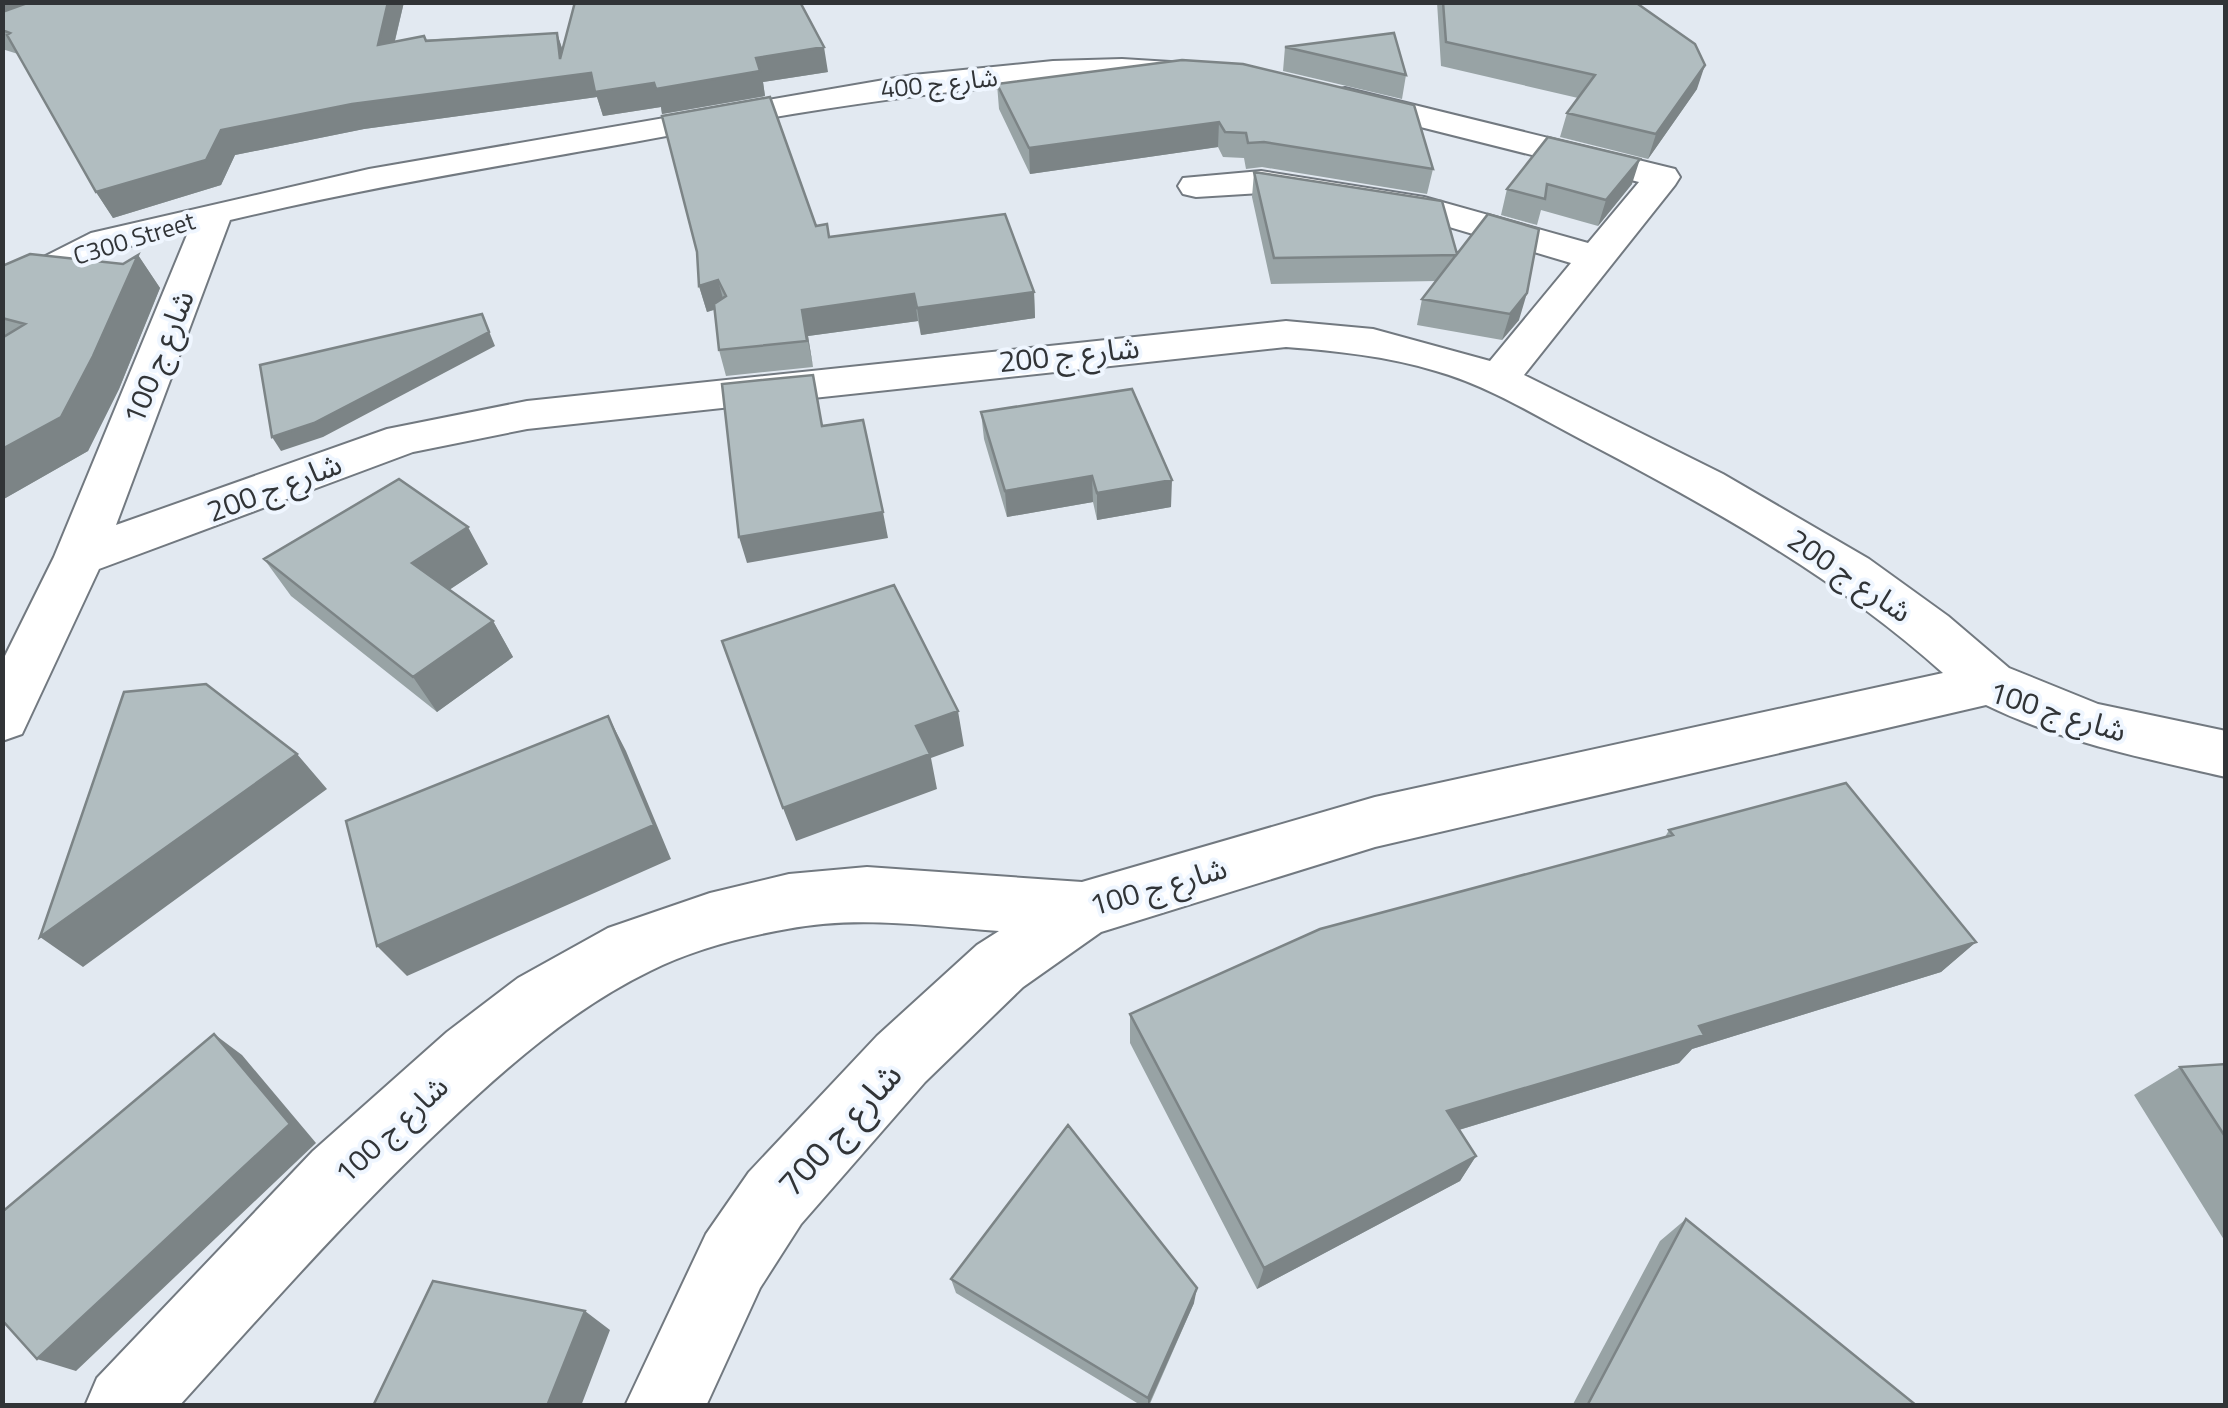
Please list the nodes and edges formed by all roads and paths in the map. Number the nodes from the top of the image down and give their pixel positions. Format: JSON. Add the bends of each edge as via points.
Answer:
{"nodes":[{"id":1,"x":1226,"y":74,"type":"edge"},
{"id":2,"x":1322,"y":92,"type":"edge"},
{"id":3,"x":1196,"y":186,"type":"dead end"},
{"id":4,"x":214,"y":214,"type":"junction"},
{"id":5,"x":1596,"y":258,"type":"junction"},
{"id":6,"x":2,"y":295,"type":"edge"},
{"id":7,"x":1498,"y":379,"type":"junction"},
{"id":8,"x":79,"y":557,"type":"junction"},
{"id":9,"x":1990,"y":683,"type":"junction"},
{"id":10,"x":2,"y":719,"type":"edge"},
{"id":11,"x":2226,"y":754,"type":"edge"},
{"id":12,"x":1082,"y":910,"type":"junction"},
{"id":13,"x":124,"y":1406,"type":"edge"},
{"id":14,"x":665,"y":1406,"type":"edge"}],
"edges":[{"from":1,"to":4,"type":"street","name":"شارع ج 400","via":[[1108,68],[891,86]]},
{"from":2,"to":5,"type":"street","via":[[1662,176]]},
{"from":3,"to":5,"type":"street","via":[[1261,182],[1424,208]]},
{"from":4,"to":6,"type":"street","name":"C300 Street","via":[[104,242]]},
{"from":4,"to":8,"type":"street","name":"شارع ج 100"},
{"from":5,"to":7,"type":"street"},
{"from":7,"to":8,"type":"street","name":"شارع ج 200","via":[[1373,342],[1271,335],[526,415],[403,438]]},
{"from":7,"to":9,"type":"street","name":"شارع ج 200","via":[[1772,523],[1851,572]]},
{"from":8,"to":10,"type":"street","name":"شارع ج 100"},
{"from":9,"to":11,"type":"street","name":"شارع ج 100","via":[[2098,726]]},
{"from":9,"to":12,"type":"street","name":"شارع ج 100","via":[[1376,822]]},
{"from":12,"to":13,"type":"street","name":"شارع ج 100","via":[[867,894],[789,901],[631,948],[541,999],[472,1054],[338,1176]]},
{"from":12,"to":14,"type":"street","name":"شارع ج 700","via":[[1000,966],[915,1046],[775,1198],[734,1260]]}]}
